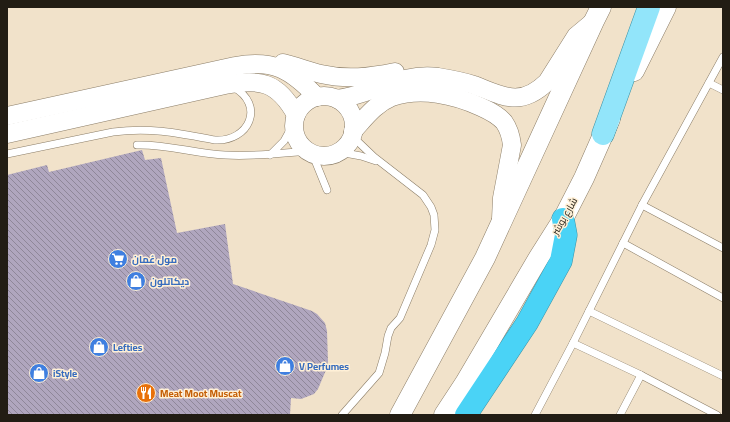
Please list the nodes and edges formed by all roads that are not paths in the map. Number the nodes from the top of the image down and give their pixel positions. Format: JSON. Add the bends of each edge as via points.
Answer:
{"nodes":[{"id":1,"x":649,"y":7,"type":"edge"},
{"id":2,"x":666,"y":7,"type":"edge"},
{"id":3,"x":597,"y":14,"type":"edge"},
{"id":4,"x":723,"y":57,"type":"edge"},
{"id":5,"x":272,"y":64,"type":"junction"},
{"id":6,"x":446,"y":79,"type":"junction"},
{"id":7,"x":710,"y":83,"type":"junction"},
{"id":8,"x":225,"y":85,"type":"junction"},
{"id":9,"x":723,"y":90,"type":"edge"},
{"id":10,"x":317,"y":97,"type":"junction"},
{"id":11,"x":337,"y":99,"type":"junction"},
{"id":12,"x":7,"y":116,"type":"edge"},
{"id":13,"x":295,"y":119,"type":"junction"},
{"id":14,"x":7,"y":134,"type":"edge"},
{"id":15,"x":353,"y":134,"type":"junction"},
{"id":16,"x":602,"y":134,"type":"junction"},
{"id":17,"x":137,"y":145,"type":"dead end"},
{"id":18,"x":310,"y":152,"type":"junction"},
{"id":19,"x":338,"y":152,"type":"junction"},
{"id":20,"x":7,"y":154,"type":"edge"},
{"id":21,"x":270,"y":155,"type":"junction"},
{"id":22,"x":382,"y":164,"type":"junction"},
{"id":23,"x":327,"y":190,"type":"dead end"},
{"id":24,"x":642,"y":205,"type":"junction"},
{"id":25,"x":563,"y":218,"type":"junction"},
{"id":26,"x":501,"y":226,"type":"junction"},
{"id":27,"x":623,"y":243,"type":"junction"},
{"id":28,"x":723,"y":248,"type":"edge"},
{"id":29,"x":723,"y":298,"type":"edge"},
{"id":30,"x":589,"y":311,"type":"junction"},
{"id":31,"x":573,"y":343,"type":"junction"},
{"id":32,"x":641,"y":375,"type":"junction"},
{"id":33,"x":723,"y":376,"type":"edge"},
{"id":34,"x":342,"y":415,"type":"edge"},
{"id":35,"x":400,"y":415,"type":"edge"},
{"id":36,"x":444,"y":415,"type":"edge"},
{"id":37,"x":466,"y":415,"type":"edge"},
{"id":38,"x":535,"y":415,"type":"edge"},
{"id":39,"x":620,"y":415,"type":"edge"},
{"id":40,"x":717,"y":415,"type":"edge"}],
"edges":[{"from":1,"to":16,"type":"main road"},
{"from":2,"to":16,"type":"main road","name":"شارع بوشر"},
{"from":3,"to":6,"type":"street","via":[[576,36],[547,82],[526,96],[508,98]]},
{"from":3,"to":26,"type":"main road"},
{"from":4,"to":7,"type":"lane"},
{"from":5,"to":6,"type":"street","via":[[289,64],[320,74],[347,78],[412,71],[436,74]]},
{"from":5,"to":10,"type":"street","via":[[286,70]]},
{"from":5,"to":12,"type":"street","via":[[235,66]]},
{"from":6,"to":11,"type":"street","via":[[425,76],[404,78],[357,95]]},
{"from":7,"to":9,"type":"lane"},
{"from":7,"to":24,"type":"lane"},
{"from":8,"to":13,"type":"street","via":[[249,81],[264,84],[283,96]]},
{"from":8,"to":14,"type":"street"},
{"from":8,"to":20,"type":"lane","via":[[240,91],[250,105],[250,122],[232,139],[223,141],[158,130],[128,130]]},
{"from":10,"to":11,"type":"street"},
{"from":10,"to":13,"type":"street","via":[[304,103]]},
{"from":11,"to":15,"type":"street","via":[[349,109]]},
{"from":13,"to":18,"type":"street","via":[[296,136]]},
{"from":13,"to":21,"type":"lane","via":[[284,141]]},
{"from":15,"to":19,"type":"street","via":[[344,148]]},
{"from":15,"to":22,"type":"lane"},
{"from":15,"to":26,"type":"street","via":[[379,104],[392,97],[407,94],[453,97],[494,113],[508,129],[512,145],[502,198]]},
{"from":16,"to":25,"type":"main road","name":"شارع بوشر","via":[[584,178]]},
{"from":17,"to":21,"type":"lane","via":[[159,145],[224,155]]},
{"from":18,"to":19,"type":"street","via":[[325,156]]},
{"from":18,"to":21,"type":"lane"},
{"from":18,"to":23,"type":"lane"},
{"from":19,"to":22,"type":"lane","via":[[361,156]]},
{"from":22,"to":34,"type":"lane","via":[[428,201],[434,215],[434,237],[400,318],[391,328],[379,373]]},
{"from":24,"to":27,"type":"lane"},
{"from":24,"to":28,"type":"lane"},
{"from":25,"to":36,"type":"main road","name":"شارع بوشر"},
{"from":25,"to":37,"type":"highway","via":[[566,235],[561,261],[527,323]]},
{"from":26,"to":35,"type":"main road"},
{"from":27,"to":29,"type":"lane"},
{"from":27,"to":30,"type":"lane"},
{"from":30,"to":31,"type":"lane"},
{"from":30,"to":33,"type":"lane"},
{"from":31,"to":32,"type":"lane"},
{"from":31,"to":38,"type":"lane"},
{"from":32,"to":39,"type":"lane"},
{"from":32,"to":40,"type":"lane"}]}
